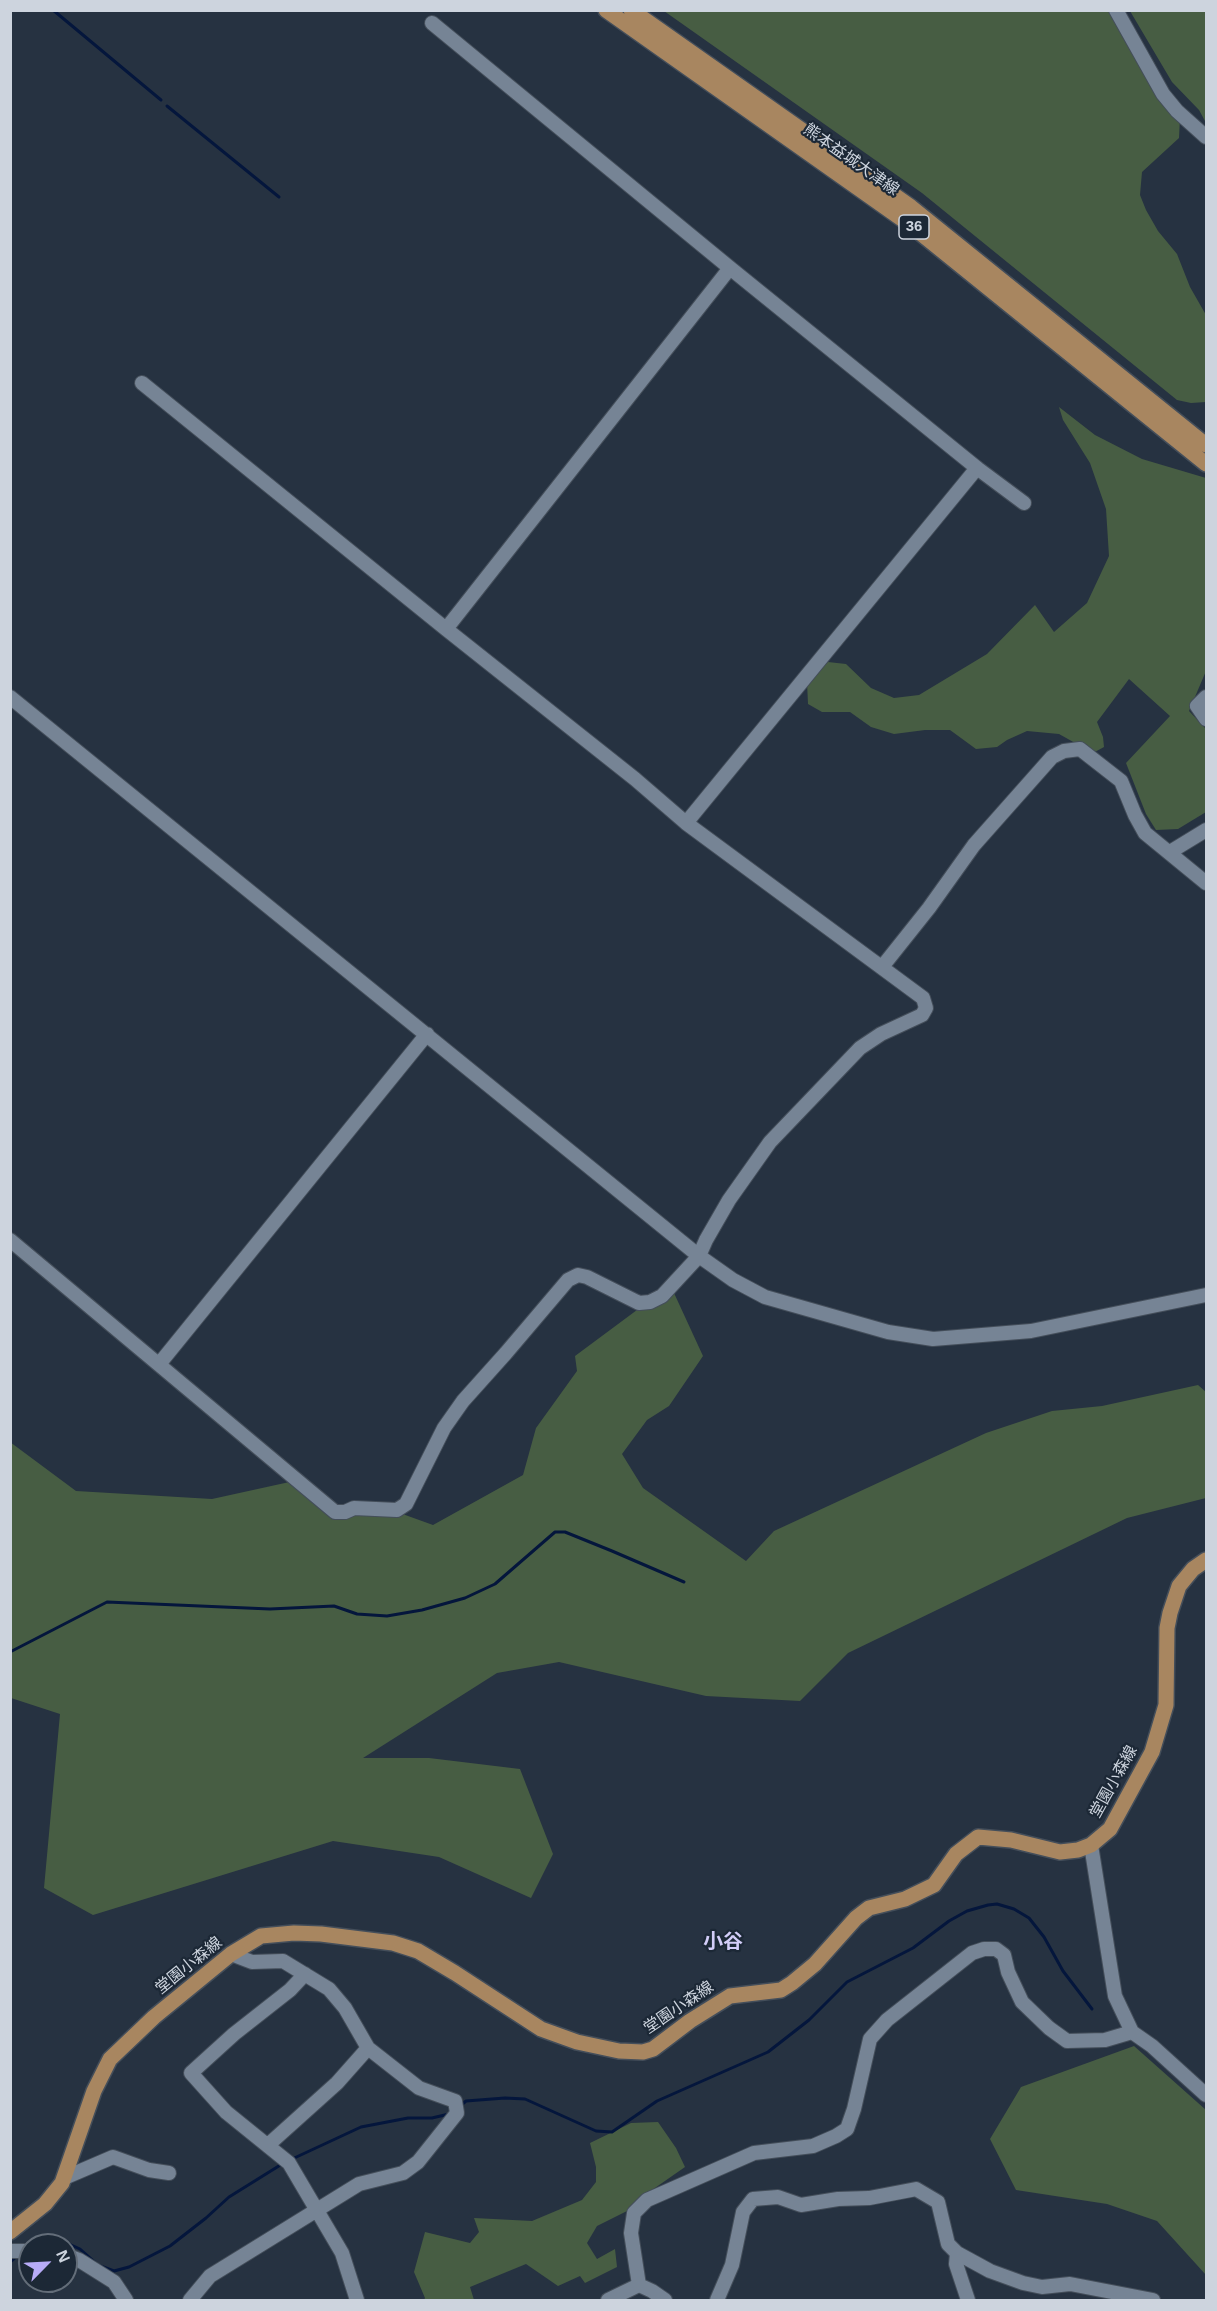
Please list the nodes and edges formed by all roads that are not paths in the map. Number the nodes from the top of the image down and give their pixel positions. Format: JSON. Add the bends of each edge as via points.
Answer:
{"nodes":[{"id":1,"x":606,"y":10,"type":"edge"},
{"id":2,"x":631,"y":10,"type":"edge"},
{"id":3,"x":1116,"y":10,"type":"edge"},
{"id":4,"x":432,"y":23,"type":"dead end"},
{"id":5,"x":1206,"y":135,"type":"edge"},
{"id":6,"x":730,"y":268,"type":"junction"},
{"id":7,"x":142,"y":383,"type":"dead end"},
{"id":8,"x":1206,"y":445,"type":"edge"},
{"id":9,"x":1206,"y":464,"type":"edge"},
{"id":10,"x":977,"y":468,"type":"junction"},
{"id":11,"x":1024,"y":503,"type":"dead end"},
{"id":12,"x":446,"y":629,"type":"junction"},
{"id":13,"x":10,"y":697,"type":"edge"},
{"id":14,"x":1206,"y":697,"type":"edge"},
{"id":15,"x":1206,"y":719,"type":"edge"},
{"id":16,"x":686,"y":823,"type":"junction"},
{"id":17,"x":1206,"y":830,"type":"edge"},
{"id":18,"x":1170,"y":852,"type":"junction"},
{"id":19,"x":1206,"y":883,"type":"edge"},
{"id":20,"x":882,"y":967,"type":"junction"},
{"id":21,"x":427,"y":1034,"type":"junction"},
{"id":22,"x":10,"y":1240,"type":"edge"},
{"id":23,"x":699,"y":1256,"type":"junction"},
{"id":24,"x":1205,"y":1296,"type":"edge"},
{"id":25,"x":160,"y":1364,"type":"junction"},
{"id":26,"x":1206,"y":1560,"type":"edge"},
{"id":27,"x":1091,"y":1845,"type":"junction"},
{"id":28,"x":231,"y":1954,"type":"junction"},
{"id":29,"x":305,"y":1974,"type":"junction"},
{"id":30,"x":1132,"y":2032,"type":"junction"},
{"id":31,"x":368,"y":2048,"type":"junction"},
{"id":32,"x":1206,"y":2095,"type":"edge"},
{"id":33,"x":268,"y":2145,"type":"junction"},
{"id":34,"x":169,"y":2173,"type":"dead end"},
{"id":35,"x":64,"y":2178,"type":"junction"},
{"id":36,"x":316,"y":2209,"type":"junction"},
{"id":37,"x":10,"y":2232,"type":"edge"},
{"id":38,"x":957,"y":2253,"type":"junction"},
{"id":39,"x":78,"y":2261,"type":"edge"},
{"id":40,"x":639,"y":2285,"type":"junction"},
{"id":41,"x":126,"y":2301,"type":"edge"},
{"id":42,"x":190,"y":2301,"type":"edge"},
{"id":43,"x":357,"y":2301,"type":"edge"},
{"id":44,"x":608,"y":2301,"type":"edge"},
{"id":45,"x":664,"y":2301,"type":"edge"},
{"id":46,"x":717,"y":2301,"type":"edge"},
{"id":47,"x":968,"y":2301,"type":"edge"},
{"id":48,"x":1154,"y":2301,"type":"edge"}],
"edges":[{"from":1,"to":9,"type":"main road","name":"熊本益城大津線","number":"36","via":[[909,224]]},
{"from":2,"to":8,"type":"main road","name":"熊本益城大津線","number":"36","via":[[910,207]]},
{"from":3,"to":5,"type":"street","via":[[1163,94]]},
{"from":4,"to":6,"type":"street"},
{"from":6,"to":10,"type":"street"},
{"from":6,"to":12,"type":"street"},
{"from":7,"to":12,"type":"street"},
{"from":10,"to":11,"type":"street"},
{"from":10,"to":16,"type":"street"},
{"from":12,"to":16,"type":"street"},
{"from":13,"to":21,"type":"street"},
{"from":14,"to":15,"type":"street","via":[[1197,706]]},
{"from":16,"to":20,"type":"street"},
{"from":17,"to":18,"type":"street"},
{"from":18,"to":19,"type":"street"},
{"from":18,"to":20,"type":"street","via":[[1145,833],[1121,781],[1080,749],[1064,751],[1052,757],[974,845]]},
{"from":20,"to":23,"type":"street","via":[[923,998],[926,1008],[922,1015],[860,1048],[770,1142],[729,1200]]},
{"from":21,"to":23,"type":"street"},
{"from":21,"to":25,"type":"street"},
{"from":22,"to":25,"type":"street"},
{"from":23,"to":24,"type":"street","via":[[765,1296],[888,1332],[933,1339],[1031,1331]]},
{"from":23,"to":25,"type":"street","via":[[662,1296],[650,1302],[639,1304],[587,1277],[578,1275],[568,1280],[463,1401],[444,1428],[406,1504],[397,1510],[354,1508],[335,1512]]},
{"from":26,"to":27,"type":"main road","name":"堂園小森線","via":[[1179,1586],[1170,1613],[1166,1705],[1152,1752],[1110,1829]]},
{"from":27,"to":28,"type":"main road","name":"堂園小森線","via":[[1060,1852],[978,1837],[956,1854],[934,1885],[904,1899],[869,1908],[856,1918],[815,1964],[792,1983],[781,1990],[730,1996],[653,2049],[642,2052],[577,2042],[541,2029],[455,1972],[393,1943],[321,1934],[274,1934],[261,1936]]},
{"from":27,"to":30,"type":"street","via":[[1115,1996]]},
{"from":28,"to":29,"type":"street","via":[[252,1962],[283,1961]]},
{"from":28,"to":35,"type":"main road","name":"堂園小森線","via":[[110,2059],[94,2091]]},
{"from":29,"to":31,"type":"street","via":[[329,1989]]},
{"from":29,"to":33,"type":"street","via":[[191,2073],[226,2112]]},
{"from":30,"to":32,"type":"street"},
{"from":30,"to":40,"type":"street","via":[[1105,2040],[1066,2041],[1022,2002],[1004,1955],[996,1949],[972,1953],[886,2020],[870,2039],[847,2128],[813,2146],[754,2153],[647,2200],[634,2213],[631,2233]]},
{"from":31,"to":33,"type":"street","via":[[337,2083]]},
{"from":31,"to":36,"type":"street","via":[[419,2088],[455,2101],[457,2113],[418,2162],[403,2173],[359,2184]]},
{"from":33,"to":36,"type":"street","via":[[289,2163]]},
{"from":34,"to":35,"type":"street","via":[[113,2157]]},
{"from":35,"to":37,"type":"main road","name":"堂園小森線","via":[[45,2204]]},
{"from":36,"to":42,"type":"street","via":[[210,2276]]},
{"from":36,"to":43,"type":"street","via":[[342,2253]]},
{"from":38,"to":46,"type":"street","via":[[948,2244],[938,2202],[916,2189],[801,2205],[778,2197],[753,2199],[743,2212],[732,2265]]},
{"from":38,"to":47,"type":"street","via":[[956,2264]]},
{"from":38,"to":48,"type":"street","via":[[1023,2283],[1042,2287],[1070,2284]]},
{"from":39,"to":41,"type":"street","via":[[114,2282]]},
{"from":40,"to":44,"type":"street"},
{"from":40,"to":45,"type":"street"}]}
